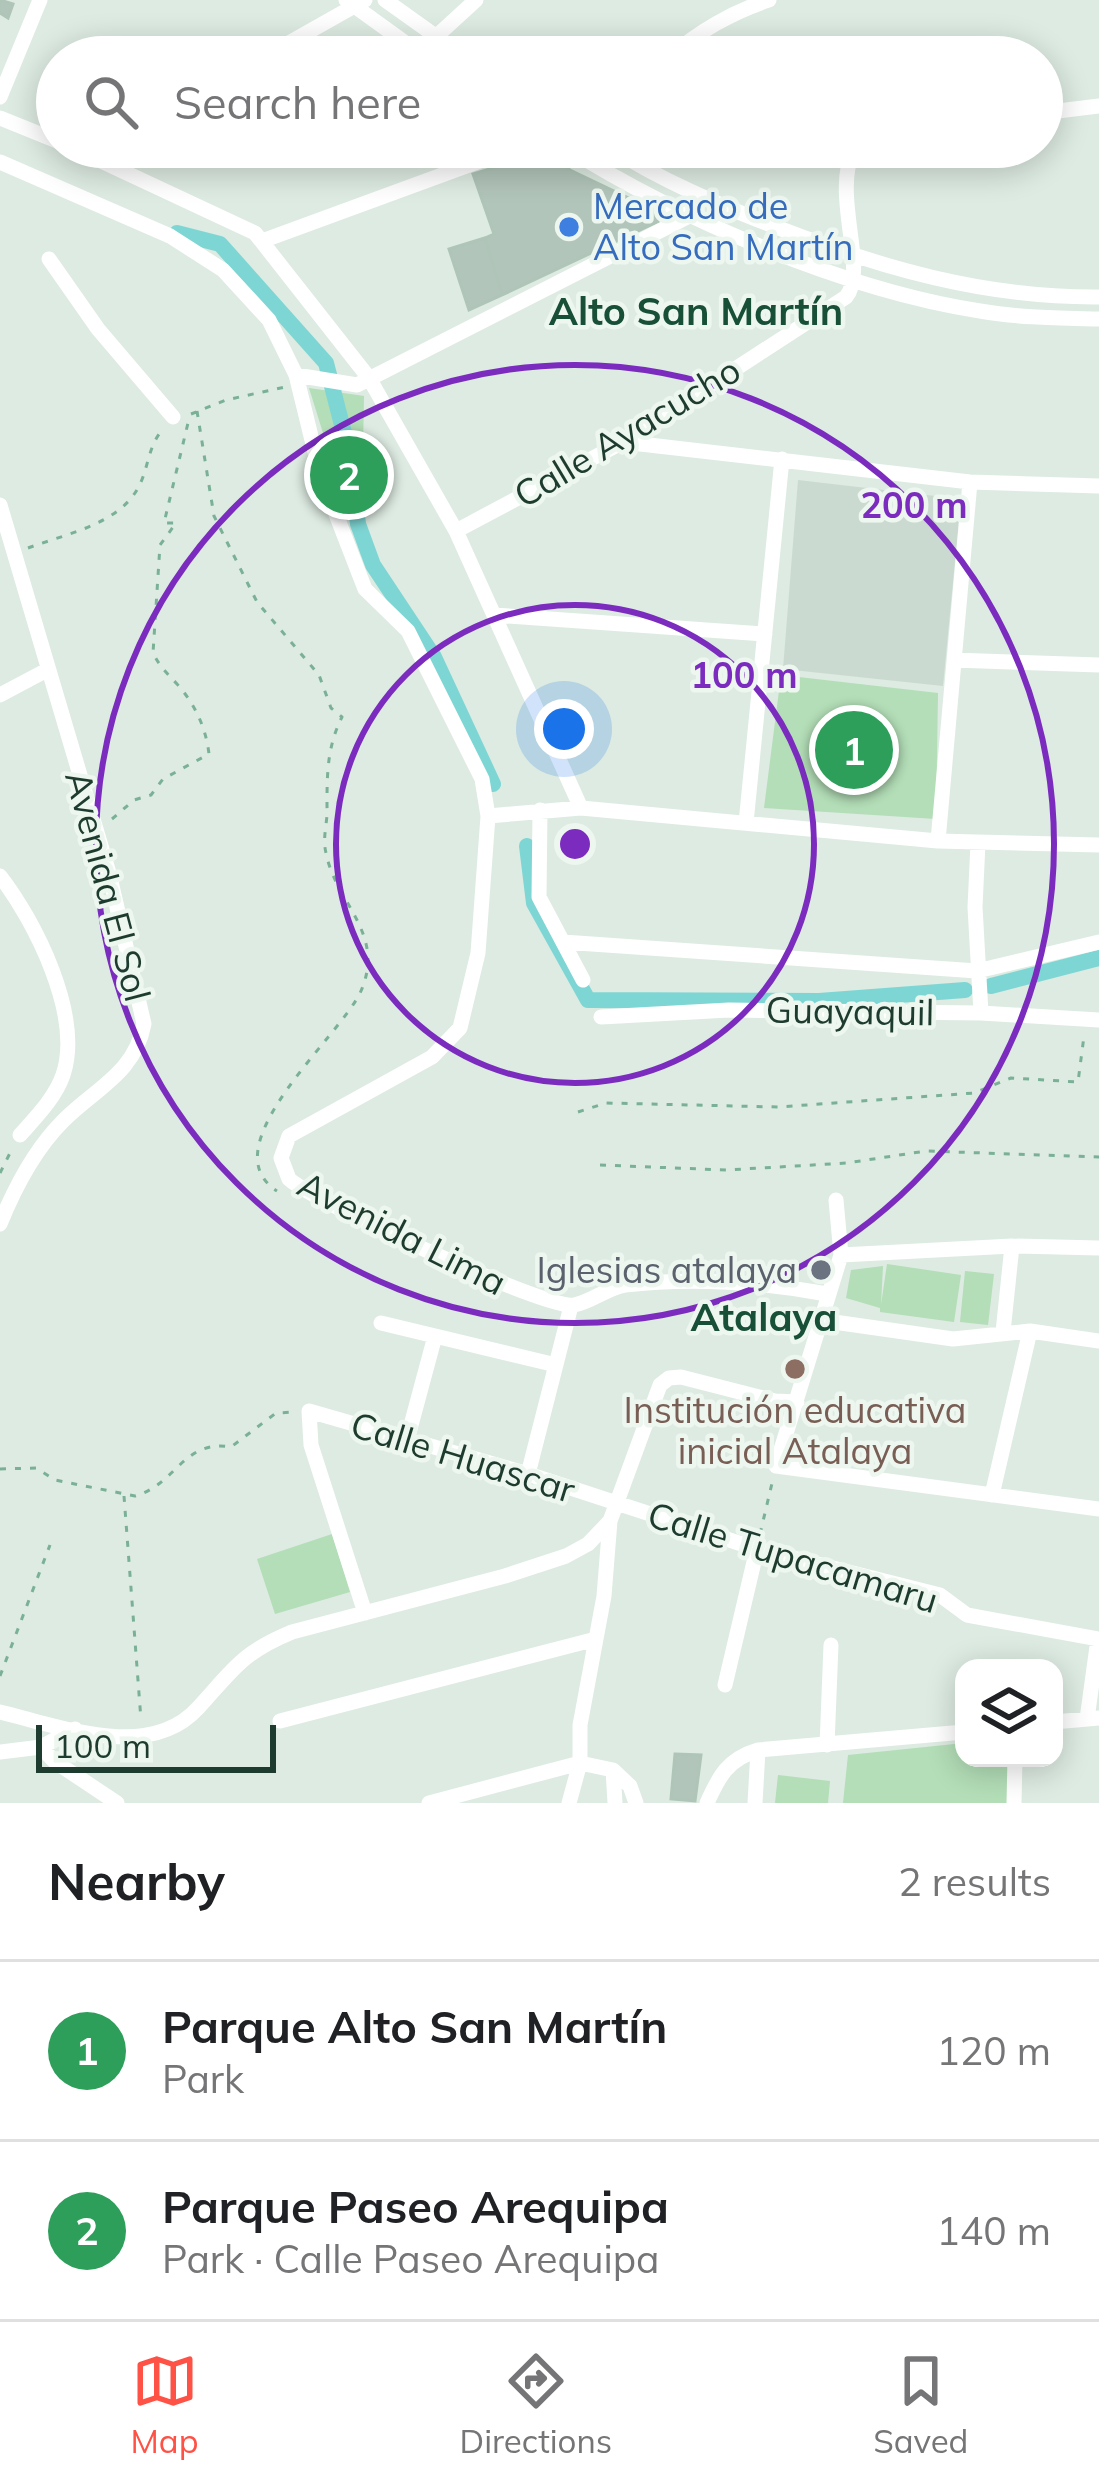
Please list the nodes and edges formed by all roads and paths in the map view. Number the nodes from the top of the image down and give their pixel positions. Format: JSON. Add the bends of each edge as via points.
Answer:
{"nodes":[{"id":1,"x":40,"y":0,"type":"edge"},
{"id":2,"x":385,"y":0,"type":"edge"},
{"id":3,"x":476,"y":0,"type":"edge"},
{"id":4,"x":769,"y":0,"type":"edge"},
{"id":5,"x":356,"y":2,"type":"edge"},
{"id":6,"x":300,"y":36,"type":"edge"},
{"id":7,"x":399,"y":36,"type":"edge"},
{"id":8,"x":431,"y":36,"type":"edge"},
{"id":9,"x":436,"y":36,"type":"edge"},
{"id":10,"x":694,"y":36,"type":"edge"},
{"id":11,"x":0,"y":98,"type":"edge"},
{"id":12,"x":1099,"y":106,"type":"edge"},
{"id":13,"x":1063,"y":110,"type":"edge"},
{"id":14,"x":0,"y":118,"type":"edge"},
{"id":15,"x":36,"y":133,"type":"edge"},
{"id":16,"x":0,"y":162,"type":"edge"},
{"id":17,"x":123,"y":168,"type":"edge"},
{"id":18,"x":461,"y":168,"type":"edge"},
{"id":19,"x":613,"y":168,"type":"edge"},
{"id":20,"x":640,"y":168,"type":"edge"},
{"id":21,"x":846,"y":168,"type":"edge"},
{"id":22,"x":703,"y":199,"type":"junction"},
{"id":23,"x":693,"y":215,"type":"junction"},
{"id":24,"x":262,"y":241,"type":"junction"},
{"id":25,"x":852,"y":258,"type":"junction"},
{"id":26,"x":49,"y":259,"type":"dead end"},
{"id":27,"x":854,"y":280,"type":"junction"},
{"id":28,"x":1099,"y":297,"type":"edge"},
{"id":29,"x":1099,"y":319,"type":"edge"},
{"id":30,"x":369,"y":379,"type":"junction"},
{"id":31,"x":298,"y":381,"type":"junction"},
{"id":32,"x":197,"y":411,"type":"junction"},
{"id":33,"x":181,"y":417,"type":"junction"},
{"id":34,"x":623,"y":442,"type":"junction"},
{"id":35,"x":782,"y":459,"type":"junction"},
{"id":36,"x":970,"y":482,"type":"junction"},
{"id":37,"x":1099,"y":486,"type":"edge"},
{"id":38,"x":1,"y":515,"type":"edge"},
{"id":39,"x":456,"y":531,"type":"junction"},
{"id":40,"x":15,"y":553,"type":"junction"},
{"id":41,"x":494,"y":615,"type":"junction"},
{"id":42,"x":765,"y":634,"type":"junction"},
{"id":43,"x":954,"y":660,"type":"junction"},
{"id":44,"x":1099,"y":665,"type":"edge"},
{"id":45,"x":47,"y":670,"type":"junction"},
{"id":46,"x":0,"y":695,"type":"edge"},
{"id":47,"x":580,"y":808,"type":"junction"},
{"id":48,"x":540,"y":810,"type":"junction"},
{"id":49,"x":488,"y":816,"type":"junction"},
{"id":50,"x":746,"y":823,"type":"junction"},
{"id":51,"x":96,"y":830,"type":"junction"},
{"id":52,"x":938,"y":841,"type":"junction"},
{"id":53,"x":978,"y":843,"type":"junction"},
{"id":54,"x":1099,"y":845,"type":"edge"},
{"id":55,"x":0,"y":876,"type":"edge"},
{"id":56,"x":562,"y":942,"type":"junction"},
{"id":57,"x":1099,"y":942,"type":"edge"},
{"id":58,"x":977,"y":971,"type":"junction"},
{"id":59,"x":583,"y":980,"type":"dead end"},
{"id":60,"x":981,"y":1012,"type":"junction"},
{"id":61,"x":601,"y":1017,"type":"dead end"},
{"id":62,"x":1092,"y":1020,"type":"edge"},
{"id":63,"x":578,"y":1112,"type":"dead end"},
{"id":64,"x":20,"y":1135,"type":"joint"},
{"id":65,"x":1099,"y":1157,"type":"edge"},
{"id":66,"x":600,"y":1166,"type":"dead end"},
{"id":67,"x":0,"y":1173,"type":"edge"},
{"id":68,"x":281,"y":1193,"type":"dead end"},
{"id":69,"x":836,"y":1200,"type":"dead end"},
{"id":70,"x":0,"y":1224,"type":"edge"},
{"id":71,"x":1012,"y":1246,"type":"junction"},
{"id":72,"x":1099,"y":1248,"type":"edge"},
{"id":73,"x":841,"y":1255,"type":"junction"},
{"id":74,"x":827,"y":1294,"type":"junction"},
{"id":75,"x":571,"y":1306,"type":"junction"},
{"id":76,"x":820,"y":1319,"type":"junction"},
{"id":77,"x":382,"y":1323,"type":"dead end"},
{"id":78,"x":1030,"y":1330,"type":"junction"},
{"id":79,"x":1003,"y":1331,"type":"junction"},
{"id":80,"x":435,"y":1336,"type":"junction"},
{"id":81,"x":1099,"y":1341,"type":"edge"},
{"id":82,"x":556,"y":1365,"type":"junction"},
{"id":83,"x":797,"y":1402,"type":"junction"},
{"id":84,"x":309,"y":1412,"type":"junction"},
{"id":85,"x":407,"y":1440,"type":"junction"},
{"id":86,"x":776,"y":1466,"type":"junction"},
{"id":87,"x":0,"y":1469,"type":"edge"},
{"id":88,"x":528,"y":1474,"type":"junction"},
{"id":89,"x":124,"y":1494,"type":"junction"},
{"id":90,"x":992,"y":1495,"type":"junction"},
{"id":91,"x":616,"y":1504,"type":"junction"},
{"id":92,"x":1099,"y":1509,"type":"edge"},
{"id":93,"x":610,"y":1521,"type":"junction"},
{"id":94,"x":50,"y":1545,"type":"dead end"},
{"id":95,"x":757,"y":1549,"type":"junction"},
{"id":96,"x":365,"y":1613,"type":"junction"},
{"id":97,"x":596,"y":1639,"type":"junction"},
{"id":98,"x":1099,"y":1639,"type":"edge"},
{"id":99,"x":831,"y":1645,"type":"dead end"},
{"id":100,"x":0,"y":1676,"type":"edge"},
{"id":101,"x":725,"y":1685,"type":"dead end"},
{"id":102,"x":0,"y":1712,"type":"edge"},
{"id":103,"x":1093,"y":1718,"type":"edge"},
{"id":104,"x":280,"y":1721,"type":"dead end"},
{"id":105,"x":1063,"y":1721,"type":"edge"},
{"id":106,"x":75,"y":1729,"type":"junction"},
{"id":107,"x":142,"y":1733,"type":"junction"},
{"id":108,"x":955,"y":1733,"type":"edge"},
{"id":109,"x":826,"y":1745,"type":"junction"},
{"id":110,"x":41,"y":1747,"type":"junction"},
{"id":111,"x":758,"y":1750,"type":"junction"},
{"id":112,"x":0,"y":1751,"type":"edge"},
{"id":113,"x":580,"y":1763,"type":"junction"},
{"id":114,"x":1015,"y":1767,"type":"edge"},
{"id":115,"x":613,"y":1770,"type":"junction"},
{"id":116,"x":117,"y":1803,"type":"edge"},
{"id":117,"x":429,"y":1803,"type":"edge"},
{"id":118,"x":569,"y":1803,"type":"edge"},
{"id":119,"x":615,"y":1803,"type":"edge"},
{"id":120,"x":636,"y":1803,"type":"edge"},
{"id":121,"x":706,"y":1803,"type":"edge"},
{"id":122,"x":755,"y":1803,"type":"edge"},
{"id":123,"x":1015,"y":1803,"type":"edge"}],
"edges":[{"from":1,"to":11,"type":"street"},
{"from":2,"to":8,"type":"street"},
{"from":3,"to":9,"type":"street"},
{"from":4,"to":10,"type":"street"},
{"from":5,"to":6,"type":"street"},
{"from":5,"to":7,"type":"street"},
{"from":12,"to":13,"type":"street"},
{"from":14,"to":15,"type":"street"},
{"from":16,"to":31,"type":"street","via":[[170,236],[224,270],[269,320]]},
{"from":17,"to":24,"type":"street"},
{"from":18,"to":24,"type":"street"},
{"from":19,"to":23,"type":"street"},
{"from":20,"to":22,"type":"street"},
{"from":21,"to":25,"type":"street"},
{"from":22,"to":23,"type":"street"},
{"from":22,"to":25,"type":"street"},
{"from":23,"to":27,"type":"street"},
{"from":23,"to":30,"type":"street"},
{"from":24,"to":30,"type":"street"},
{"from":25,"to":27,"type":"street"},
{"from":25,"to":28,"type":"street","via":[[982,290]]},
{"from":26,"to":33,"type":"street","via":[[98,329]]},
{"from":27,"to":29,"type":"street","via":[[980,311]]},
{"from":27,"to":34,"type":"street","name":"Calle Ayacucho","via":[[846,297]]},
{"from":30,"to":31,"type":"street"},
{"from":30,"to":39,"type":"street"},
{"from":31,"to":32,"type":"path"},
{"from":31,"to":49,"type":"street","via":[[320,472],[365,589],[408,632],[443,695],[482,779]]},
{"from":32,"to":33,"type":"path"},
{"from":32,"to":68,"type":"path","via":[[220,532],[257,602],[343,717],[325,775],[326,853],[369,944],[361,991],[264,1126],[255,1162]]},
{"from":33,"to":40,"type":"path","via":[[154,439],[140,484],[120,513]]},
{"from":33,"to":51,"type":"path","via":[[164,523],[176,523],[160,545],[153,653],[194,708],[209,754]]},
{"from":34,"to":35,"type":"street"},
{"from":34,"to":39,"type":"street","name":"Calle Ayacucho"},
{"from":35,"to":36,"type":"street"},
{"from":35,"to":42,"type":"street"},
{"from":36,"to":37,"type":"street"},
{"from":36,"to":43,"type":"street"},
{"from":38,"to":40,"type":"street","name":"Avenida El Sol"},
{"from":39,"to":41,"type":"street"},
{"from":40,"to":45,"type":"street","name":"Avenida El Sol"},
{"from":41,"to":42,"type":"street"},
{"from":41,"to":47,"type":"street"},
{"from":42,"to":50,"type":"street"},
{"from":43,"to":44,"type":"street"},
{"from":43,"to":52,"type":"street"},
{"from":45,"to":46,"type":"street"},
{"from":45,"to":51,"type":"street","name":"Avenida El Sol"},
{"from":47,"to":48,"type":"street"},
{"from":47,"to":50,"type":"street"},
{"from":48,"to":49,"type":"street"},
{"from":48,"to":56,"type":"street","via":[[539,897]]},
{"from":49,"to":75,"type":"street","name":"Avenida Lima","via":[[478,953],[460,1028],[432,1057],[297,1129],[283,1147],[283,1169],[297,1187],[350,1213],[527,1296]]},
{"from":50,"to":52,"type":"street"},
{"from":51,"to":70,"type":"street","name":"Avenida El Sol","via":[[144,1024],[140,1046],[34,1156]]},
{"from":52,"to":53,"type":"street"},
{"from":53,"to":54,"type":"street"},
{"from":53,"to":58,"type":"street"},
{"from":55,"to":64,"type":"street","via":[[33,922],[65,1011],[62,1078]]},
{"from":56,"to":58,"type":"street"},
{"from":56,"to":59,"type":"street"},
{"from":57,"to":58,"type":"street"},
{"from":58,"to":60,"type":"street"},
{"from":60,"to":61,"type":"street","name":"Guayaquil"},
{"from":60,"to":62,"type":"street","name":"Guayaquil"},
{"from":62,"to":63,"type":"path","via":[[1078,1082],[1011,1078],[974,1093],[778,1107],[607,1103]]},
{"from":64,"to":67,"type":"path"},
{"from":65,"to":66,"type":"path","via":[[926,1151],[726,1170]]},
{"from":69,"to":73,"type":"street"},
{"from":71,"to":72,"type":"street"},
{"from":71,"to":73,"type":"street"},
{"from":71,"to":79,"type":"street"},
{"from":73,"to":74,"type":"street"},
{"from":74,"to":75,"type":"street","via":[[710,1280],[619,1286]]},
{"from":74,"to":76,"type":"street"},
{"from":75,"to":82,"type":"street"},
{"from":76,"to":79,"type":"street","via":[[953,1339]]},
{"from":76,"to":83,"type":"street"},
{"from":77,"to":80,"type":"street"},
{"from":78,"to":79,"type":"street"},
{"from":78,"to":81,"type":"street"},
{"from":78,"to":90,"type":"street"},
{"from":80,"to":82,"type":"street"},
{"from":80,"to":85,"type":"street"},
{"from":82,"to":88,"type":"street"},
{"from":83,"to":86,"type":"street"},
{"from":83,"to":91,"type":"street","via":[[669,1378]]},
{"from":84,"to":85,"type":"street","name":"Calle Huascar"},
{"from":84,"to":89,"type":"path","via":[[276,1413],[231,1447],[196,1448],[144,1494]]},
{"from":84,"to":96,"type":"street","via":[[310,1445]]},
{"from":85,"to":88,"type":"street","name":"Calle Huascar"},
{"from":86,"to":90,"type":"street"},
{"from":86,"to":95,"type":"path"},
{"from":87,"to":89,"type":"path","via":[[36,1468],[55,1480]]},
{"from":88,"to":91,"type":"street","name":"Calle Huascar"},
{"from":89,"to":107,"type":"path"},
{"from":90,"to":92,"type":"street"},
{"from":91,"to":93,"type":"street"},
{"from":91,"to":95,"type":"street","name":"Calle Tupacamaru"},
{"from":93,"to":96,"type":"street","via":[[566,1556]]},
{"from":93,"to":97,"type":"street"},
{"from":94,"to":100,"type":"path"},
{"from":95,"to":98,"type":"street","name":"Calle Tupacamaru","via":[[940,1594],[967,1615]]},
{"from":95,"to":101,"type":"street"},
{"from":96,"to":107,"type":"street","via":[[261,1645],[195,1712]]},
{"from":97,"to":104,"type":"street"},
{"from":97,"to":113,"type":"street"},
{"from":98,"to":103,"type":"street"},
{"from":99,"to":109,"type":"street"},
{"from":102,"to":106,"type":"street"},
{"from":103,"to":105,"type":"street"},
{"from":106,"to":107,"type":"street","via":[[119,1738]]},
{"from":106,"to":110,"type":"street"},
{"from":108,"to":109,"type":"street"},
{"from":109,"to":111,"type":"street"},
{"from":110,"to":112,"type":"street"},
{"from":110,"to":116,"type":"street"},
{"from":111,"to":121,"type":"street","via":[[724,1768]]},
{"from":111,"to":122,"type":"street"},
{"from":113,"to":115,"type":"street"},
{"from":113,"to":117,"type":"street"},
{"from":113,"to":118,"type":"street"},
{"from":114,"to":123,"type":"street"},
{"from":115,"to":119,"type":"street"},
{"from":115,"to":120,"type":"street"}]}
